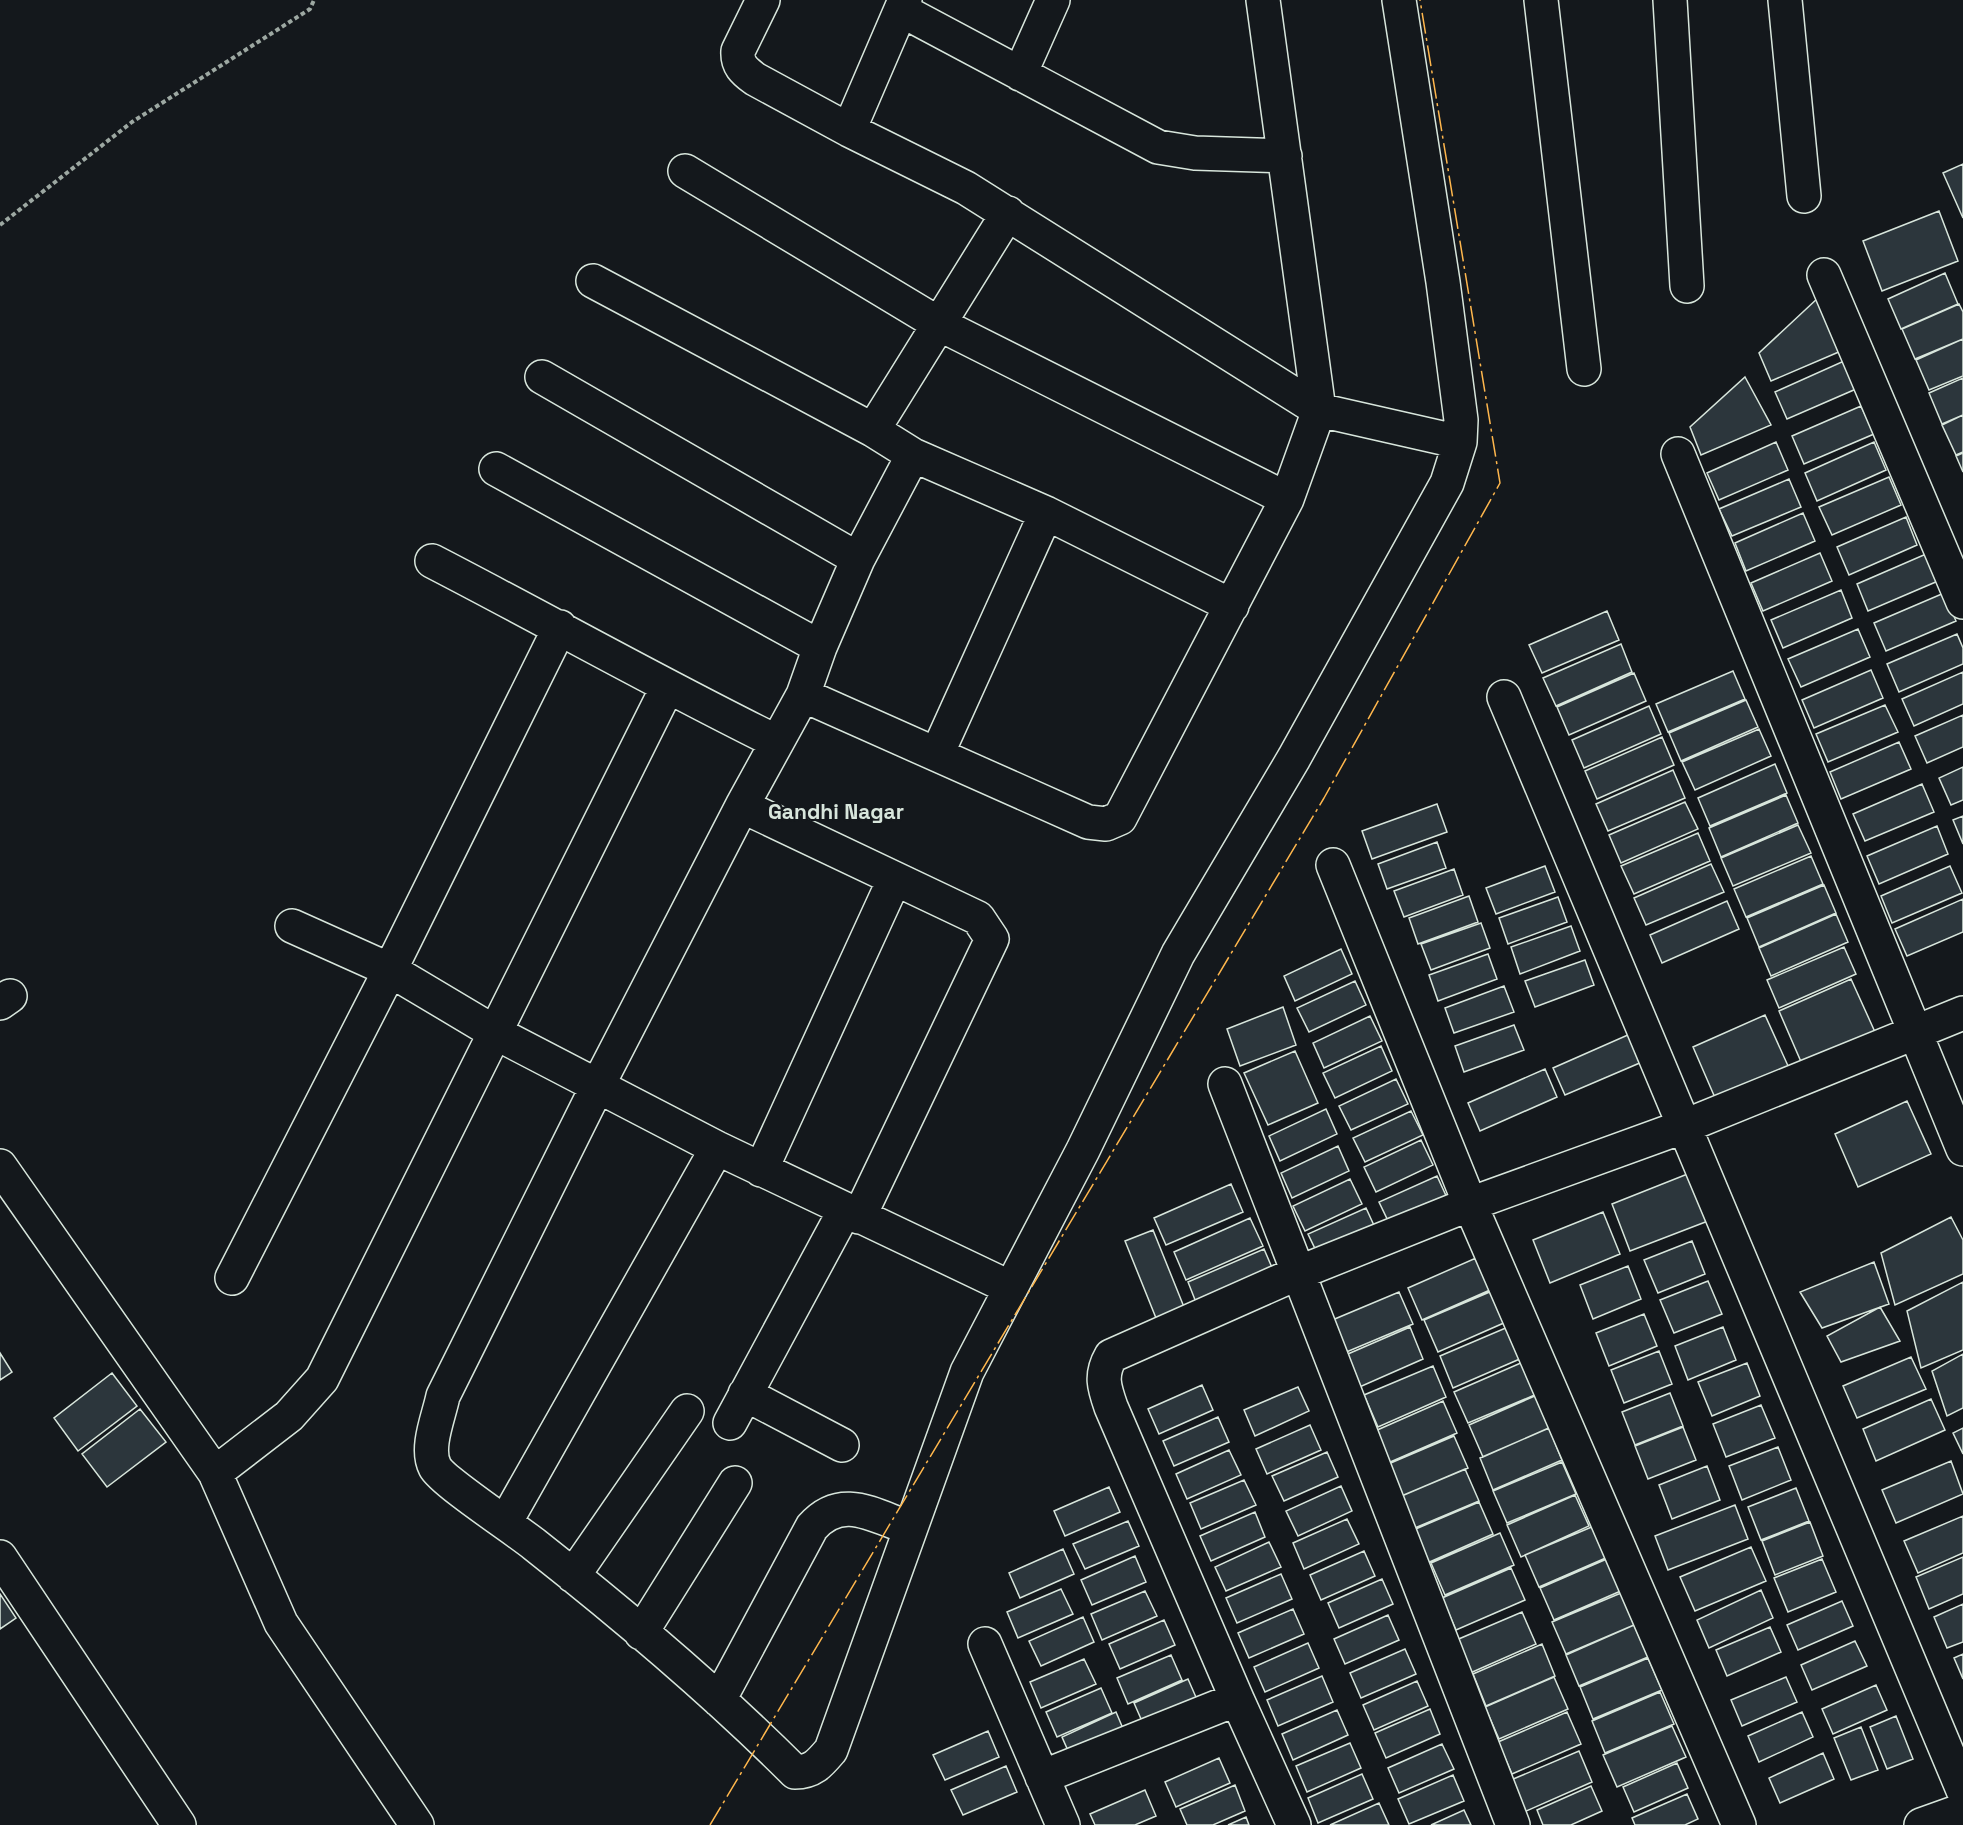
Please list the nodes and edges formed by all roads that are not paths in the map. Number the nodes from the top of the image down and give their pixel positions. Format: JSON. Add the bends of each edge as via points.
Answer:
{"nodes":[{"id":1,"x":763,"y":0,"type":"edge"},
{"id":2,"x":1053,"y":0,"type":"edge"},
{"id":3,"x":1263,"y":0,"type":"edge"},
{"id":4,"x":1399,"y":0,"type":"edge"},
{"id":5,"x":1541,"y":0,"type":"edge"},
{"id":6,"x":1670,"y":0,"type":"edge"},
{"id":7,"x":1785,"y":0,"type":"edge"},
{"id":8,"x":903,"y":5,"type":"edge"},
{"id":9,"x":1020,"y":74,"type":"junction"},
{"id":10,"x":849,"y":130,"type":"junction"},
{"id":11,"x":1285,"y":156,"type":"junction"},
{"id":12,"x":685,"y":171,"type":"dead end"},
{"id":13,"x":1804,"y":196,"type":"dead end"},
{"id":14,"x":1008,"y":213,"type":"junction"},
{"id":15,"x":1824,"y":275,"type":"dead end"},
{"id":16,"x":593,"y":281,"type":"dead end"},
{"id":17,"x":1687,"y":286,"type":"dead end"},
{"id":18,"x":939,"y":324,"type":"junction"},
{"id":19,"x":1584,"y":369,"type":"dead end"},
{"id":20,"x":542,"y":376,"type":"dead end"},
{"id":21,"x":1319,"y":410,"type":"junction"},
{"id":22,"x":873,"y":430,"type":"junction"},
{"id":23,"x":1460,"y":442,"type":"junction"},
{"id":24,"x":1678,"y":454,"type":"dead end"},
{"id":25,"x":913,"y":455,"type":"junction"},
{"id":26,"x":496,"y":469,"type":"dead end"},
{"id":27,"x":1287,"y":499,"type":"junction"},
{"id":28,"x":1046,"y":513,"type":"junction"},
{"id":29,"x":858,"y":559,"type":"junction"},
{"id":30,"x":432,"y":561,"type":"dead end"},
{"id":31,"x":1963,"y":602,"type":"edge"},
{"id":32,"x":1232,"y":606,"type":"junction"},
{"id":33,"x":560,"y":627,"type":"junction"},
{"id":34,"x":820,"y":647,"type":"junction"},
{"id":35,"x":667,"y":688,"type":"junction"},
{"id":36,"x":803,"y":695,"type":"junction"},
{"id":37,"x":1504,"y":697,"type":"dead end"},
{"id":38,"x":777,"y":742,"type":"junction"},
{"id":39,"x":937,"y":754,"type":"junction"},
{"id":40,"x":742,"y":806,"type":"junction"},
{"id":41,"x":1333,"y":866,"type":"dead end"},
{"id":42,"x":894,"y":880,"type":"junction"},
{"id":43,"x":292,"y":926,"type":"dead end"},
{"id":44,"x":390,"y":970,"type":"junction"},
{"id":45,"x":1963,"y":1013,"type":"edge"},
{"id":46,"x":494,"y":1032,"type":"junction"},
{"id":47,"x":1915,"y":1033,"type":"junction"},
{"id":48,"x":1225,"y":1084,"type":"dead end"},
{"id":49,"x":597,"y":1087,"type":"junction"},
{"id":50,"x":1685,"y":1126,"type":"junction"},
{"id":51,"x":717,"y":1148,"type":"junction"},
{"id":52,"x":1963,"y":1149,"type":"edge"},
{"id":53,"x":0,"y":1166,"type":"edge"},
{"id":54,"x":761,"y":1170,"type":"junction"},
{"id":55,"x":1470,"y":1204,"type":"junction"},
{"id":56,"x":852,"y":1213,"type":"junction"},
{"id":57,"x":1298,"y":1273,"type":"junction"},
{"id":58,"x":232,"y":1278,"type":"dead end"},
{"id":59,"x":1011,"y":1288,"type":"junction"},
{"id":60,"x":745,"y":1394,"type":"junction"},
{"id":61,"x":687,"y":1411,"type":"dead end"},
{"id":62,"x":730,"y":1423,"type":"dead end"},
{"id":63,"x":842,"y":1445,"type":"dead end"},
{"id":64,"x":215,"y":1473,"type":"junction"},
{"id":65,"x":735,"y":1483,"type":"dead end"},
{"id":66,"x":506,"y":1521,"type":"junction"},
{"id":67,"x":910,"y":1528,"type":"junction"},
{"id":68,"x":0,"y":1557,"type":"edge"},
{"id":69,"x":573,"y":1576,"type":"junction"},
{"id":70,"x":641,"y":1633,"type":"junction"},
{"id":71,"x":985,"y":1644,"type":"dead end"},
{"id":72,"x":1237,"y":1699,"type":"junction"},
{"id":73,"x":719,"y":1700,"type":"junction"},
{"id":74,"x":1042,"y":1777,"type":"junction"},
{"id":75,"x":1963,"y":1790,"type":"edge"},
{"id":76,"x":1963,"y":1810,"type":"edge"},
{"id":77,"x":179,"y":1825,"type":"edge"},
{"id":78,"x":417,"y":1825,"type":"edge"},
{"id":79,"x":1063,"y":1825,"type":"edge"},
{"id":80,"x":1294,"y":1825,"type":"edge"},
{"id":81,"x":1513,"y":1825,"type":"edge"},
{"id":82,"x":1739,"y":1825,"type":"edge"},
{"id":83,"x":1921,"y":1825,"type":"edge"}],
"edges":[{"from":1,"to":10,"type":"street","via":[[738,51],[743,71]]},
{"from":2,"to":9,"type":"street"},
{"from":3,"to":11,"type":"street"},
{"from":4,"to":23,"type":"street","via":[[1443,282],[1461,420]]},
{"from":5,"to":19,"type":"street"},
{"from":6,"to":17,"type":"street"},
{"from":7,"to":13,"type":"street"},
{"from":8,"to":9,"type":"street"},
{"from":8,"to":10,"type":"street"},
{"from":9,"to":11,"type":"street","via":[[1158,147],[1195,153]]},
{"from":10,"to":14,"type":"street"},
{"from":11,"to":21,"type":"street"},
{"from":12,"to":18,"type":"street"},
{"from":14,"to":18,"type":"street"},
{"from":14,"to":21,"type":"street"},
{"from":15,"to":31,"type":"street"},
{"from":16,"to":22,"type":"street"},
{"from":18,"to":22,"type":"street"},
{"from":18,"to":27,"type":"street"},
{"from":20,"to":29,"type":"street"},
{"from":21,"to":23,"type":"street"},
{"from":21,"to":27,"type":"street"},
{"from":22,"to":25,"type":"street"},
{"from":23,"to":59,"type":"street","via":[[1447,483],[1294,758],[1178,954]]},
{"from":24,"to":47,"type":"street"},
{"from":25,"to":28,"type":"street"},
{"from":25,"to":29,"type":"street"},
{"from":26,"to":34,"type":"street"},
{"from":27,"to":32,"type":"street"},
{"from":28,"to":32,"type":"street"},
{"from":28,"to":39,"type":"street"},
{"from":29,"to":34,"type":"street"},
{"from":30,"to":33,"type":"street"},
{"from":32,"to":39,"type":"street","via":[[1120,818],[1106,824],[1088,822]]},
{"from":33,"to":35,"type":"street"},
{"from":33,"to":44,"type":"street"},
{"from":34,"to":36,"type":"street"},
{"from":35,"to":38,"type":"street"},
{"from":35,"to":46,"type":"street"},
{"from":36,"to":38,"type":"street"},
{"from":36,"to":39,"type":"street"},
{"from":37,"to":50,"type":"street"},
{"from":38,"to":40,"type":"street"},
{"from":40,"to":42,"type":"street"},
{"from":40,"to":49,"type":"street"},
{"from":41,"to":55,"type":"street"},
{"from":42,"to":54,"type":"street"},
{"from":42,"to":56,"type":"street","via":[[978,918],[992,939]]},
{"from":43,"to":44,"type":"street"},
{"from":44,"to":46,"type":"street"},
{"from":44,"to":58,"type":"street"},
{"from":45,"to":47,"type":"street"},
{"from":46,"to":49,"type":"street"},
{"from":46,"to":64,"type":"street","via":[[322,1379],[289,1416]]},
{"from":47,"to":50,"type":"street"},
{"from":47,"to":52,"type":"street"},
{"from":48,"to":57,"type":"street"},
{"from":49,"to":51,"type":"street"},
{"from":49,"to":66,"type":"street","via":[[443,1396],[432,1446],[435,1467],[451,1483]]},
{"from":50,"to":55,"type":"street"},
{"from":50,"to":75,"type":"street"},
{"from":51,"to":54,"type":"street"},
{"from":51,"to":66,"type":"street"},
{"from":53,"to":64,"type":"street"},
{"from":54,"to":56,"type":"street"},
{"from":55,"to":57,"type":"street"},
{"from":55,"to":82,"type":"street"},
{"from":56,"to":59,"type":"street"},
{"from":56,"to":60,"type":"street"},
{"from":57,"to":72,"type":"street","via":[[1111,1356],[1102,1383]]},
{"from":57,"to":81,"type":"street"},
{"from":59,"to":67,"type":"street","via":[[967,1372]]},
{"from":60,"to":62,"type":"street"},
{"from":60,"to":63,"type":"street"},
{"from":61,"to":69,"type":"street"},
{"from":64,"to":78,"type":"street","via":[[281,1623]]},
{"from":65,"to":70,"type":"street"},
{"from":66,"to":69,"type":"street"},
{"from":67,"to":73,"type":"street","via":[[849,1507],[823,1515],[812,1527]]},
{"from":67,"to":73,"type":"street","via":[[831,1750],[818,1766],[795,1772]]},
{"from":68,"to":77,"type":"street"},
{"from":69,"to":70,"type":"street"},
{"from":70,"to":73,"type":"street"},
{"from":71,"to":74,"type":"street"},
{"from":72,"to":74,"type":"street"},
{"from":72,"to":80,"type":"street"},
{"from":74,"to":79,"type":"street"},
{"from":76,"to":83,"type":"street"}]}
